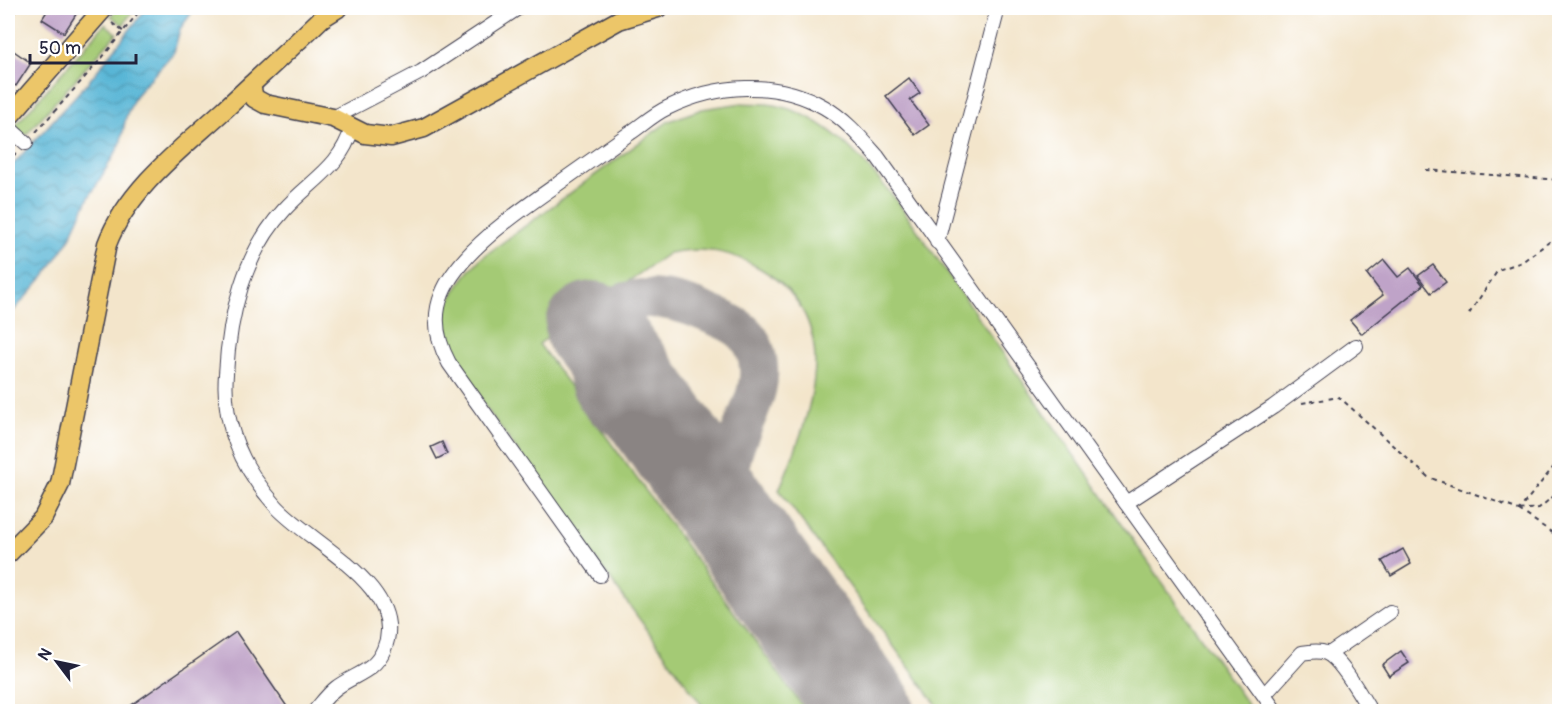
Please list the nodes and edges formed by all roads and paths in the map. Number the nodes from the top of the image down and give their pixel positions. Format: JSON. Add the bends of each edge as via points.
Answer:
{"nodes":[{"id":1,"x":104,"y":8,"type":"edge"},
{"id":2,"x":142,"y":8,"type":"edge"},
{"id":3,"x":338,"y":8,"type":"edge"},
{"id":4,"x":658,"y":8,"type":"edge"},
{"id":5,"x":998,"y":8,"type":"edge"},
{"id":6,"x":511,"y":10,"type":"edge"},
{"id":7,"x":251,"y":85,"type":"junction"},
{"id":8,"x":9,"y":115,"type":"edge"},
{"id":9,"x":333,"y":118,"type":"junction"},
{"id":10,"x":352,"y":128,"type":"junction"},
{"id":11,"x":26,"y":142,"type":"junction"},
{"id":12,"x":8,"y":162,"type":"edge"},
{"id":13,"x":1426,"y":170,"type":"dead end"},
{"id":14,"x":1560,"y":180,"type":"edge"},
{"id":15,"x":1560,"y":234,"type":"edge"},
{"id":16,"x":937,"y":242,"type":"junction"},
{"id":17,"x":1469,"y":314,"type":"dead end"},
{"id":18,"x":1356,"y":346,"type":"dead end"},
{"id":19,"x":1273,"y":407,"type":"junction"},
{"id":20,"x":1560,"y":459,"type":"edge"},
{"id":21,"x":1560,"y":491,"type":"edge"},
{"id":22,"x":1126,"y":503,"type":"junction"},
{"id":23,"x":1519,"y":510,"type":"junction"},
{"id":24,"x":1560,"y":538,"type":"edge"},
{"id":25,"x":8,"y":554,"type":"edge"},
{"id":26,"x":600,"y":575,"type":"dead end"},
{"id":27,"x":1390,"y":612,"type":"dead end"},
{"id":28,"x":1329,"y":654,"type":"junction"},
{"id":29,"x":1265,"y":694,"type":"junction"},
{"id":30,"x":314,"y":711,"type":"edge"},
{"id":31,"x":1276,"y":711,"type":"edge"},
{"id":32,"x":1371,"y":711,"type":"edge"}],
"edges":[{"from":1,"to":8,"type":"main road"},
{"from":2,"to":11,"type":"path"},
{"from":3,"to":7,"type":"main road","via":[[322,18]]},
{"from":4,"to":10,"type":"main road","via":[[619,20],[424,128],[390,137]]},
{"from":5,"to":16,"type":"lane"},
{"from":6,"to":9,"type":"lane","via":[[420,72]]},
{"from":7,"to":9,"type":"main road","via":[[254,98],[265,104]]},
{"from":7,"to":25,"type":"main road","via":[[157,172],[113,228],[60,484],[43,518]]},
{"from":8,"to":11,"type":"lane"},
{"from":9,"to":10,"type":"main road"},
{"from":10,"to":30,"type":"lane","via":[[347,147],[336,162],[281,212],[260,242],[232,318],[226,374],[229,421],[247,466],[283,513],[368,583],[384,610],[387,636],[378,660],[362,675],[336,688]]},
{"from":11,"to":12,"type":"path"},
{"from":13,"to":14,"type":"path"},
{"from":15,"to":17,"type":"path","via":[[1522,262],[1498,270]]},
{"from":16,"to":22,"type":"lane"},
{"from":16,"to":26,"type":"lane","via":[[877,156],[836,115],[810,100],[776,89],[733,88],[665,108],[547,192],[464,258],[442,294],[437,311],[438,343],[448,363]]},
{"from":18,"to":19,"type":"lane"},
{"from":19,"to":22,"type":"lane"},
{"from":19,"to":23,"type":"path","via":[[1339,397],[1428,477]]},
{"from":20,"to":23,"type":"path"},
{"from":21,"to":23,"type":"path","via":[[1539,508]]},
{"from":22,"to":29,"type":"lane"},
{"from":23,"to":24,"type":"path"},
{"from":27,"to":28,"type":"lane"},
{"from":28,"to":29,"type":"lane","via":[[1302,653]]},
{"from":28,"to":32,"type":"lane"},
{"from":29,"to":31,"type":"lane"}]}
